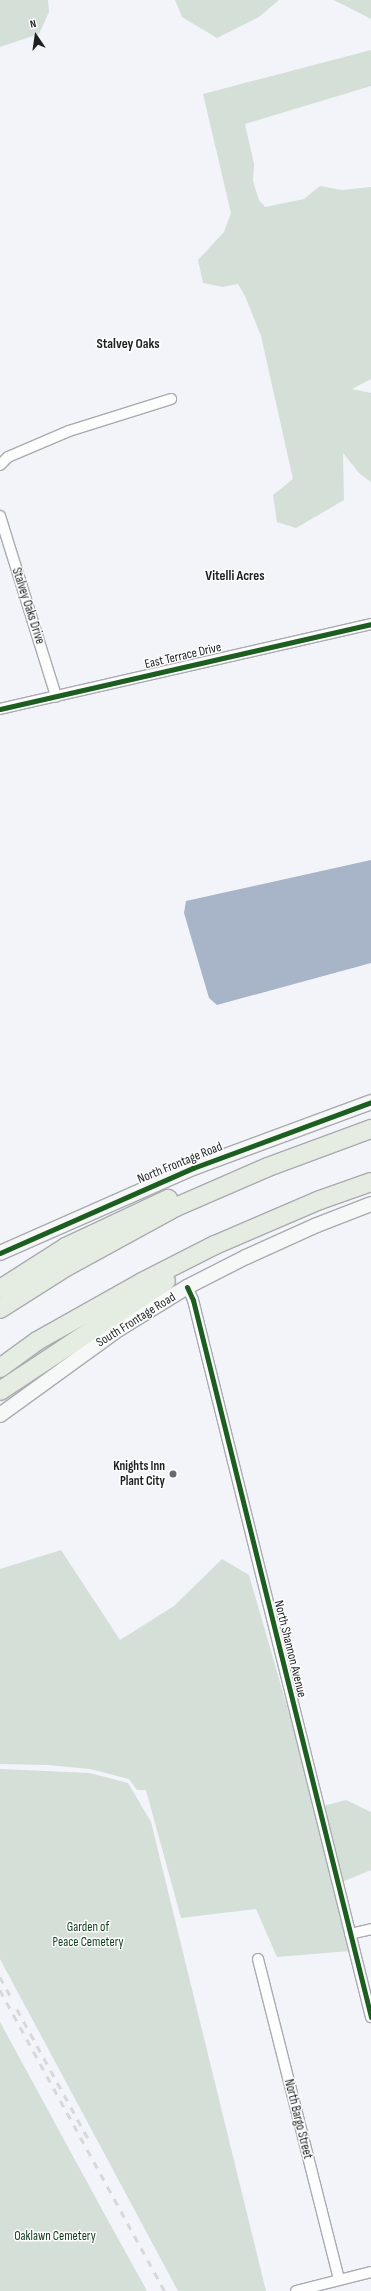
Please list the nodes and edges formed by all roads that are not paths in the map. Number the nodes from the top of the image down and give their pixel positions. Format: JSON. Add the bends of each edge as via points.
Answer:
{"nodes":[{"id":1,"x":171,"y":399,"type":"dead end"},
{"id":2,"x":0,"y":465,"type":"edge"},
{"id":3,"x":0,"y":516,"type":"edge"},
{"id":4,"x":371,"y":624,"type":"edge"},
{"id":5,"x":56,"y":696,"type":"junction"},
{"id":6,"x":0,"y":709,"type":"edge"},
{"id":7,"x":371,"y":1102,"type":"edge"},
{"id":8,"x":371,"y":1129,"type":"edge"},
{"id":9,"x":268,"y":1167,"type":"junction"},
{"id":10,"x":371,"y":1182,"type":"edge"},
{"id":11,"x":371,"y":1204,"type":"edge"},
{"id":12,"x":245,"y":1231,"type":"junction"},
{"id":13,"x":0,"y":1253,"type":"edge"},
{"id":14,"x":187,"y":1287,"type":"junction"},
{"id":15,"x":0,"y":1289,"type":"edge"},
{"id":16,"x":0,"y":1309,"type":"edge"},
{"id":17,"x":0,"y":1368,"type":"edge"},
{"id":18,"x":0,"y":1391,"type":"edge"},
{"id":19,"x":0,"y":1415,"type":"edge"},
{"id":20,"x":371,"y":1929,"type":"edge"},
{"id":21,"x":350,"y":1934,"type":"junction"},
{"id":22,"x":258,"y":1960,"type":"dead end"},
{"id":23,"x":371,"y":2017,"type":"edge"},
{"id":24,"x":371,"y":2272,"type":"edge"},
{"id":25,"x":339,"y":2279,"type":"junction"},
{"id":26,"x":296,"y":2291,"type":"edge"}],
"edges":[{"from":1,"to":2,"type":"street","via":[[69,431],[8,457]]},
{"from":3,"to":5,"type":"street","name":"Stalvey Oaks Drive"},
{"from":4,"to":5,"type":"street","name":"East Terrace Drive"},
{"from":5,"to":6,"type":"street","name":"East Terrace Drive"},
{"from":7,"to":13,"type":"street","name":"North Frontage Road","via":[[193,1168]]},
{"from":8,"to":9,"type":"highway"},
{"from":9,"to":15,"type":"highway","via":[[194,1189],[111,1224],[66,1247]]},
{"from":9,"to":16,"type":"highway","via":[[163,1214],[66,1267]]},
{"from":10,"to":12,"type":"highway"},
{"from":11,"to":14,"type":"street","name":"South Frontage Road","via":[[316,1225]]},
{"from":12,"to":17,"type":"highway","via":[[142,1282],[37,1342]]},
{"from":12,"to":18,"type":"highway","via":[[58,1350]]},
{"from":14,"to":19,"type":"street","name":"South Frontage Road","via":[[114,1333]]},
{"from":14,"to":21,"type":"street","name":"North Shannon Avenue"},
{"from":20,"to":21,"type":"street"},
{"from":21,"to":23,"type":"street","name":"North Shannon Avenue"},
{"from":22,"to":25,"type":"street","name":"North Bargo Street"},
{"from":24,"to":25,"type":"street"},
{"from":25,"to":26,"type":"street"}]}
